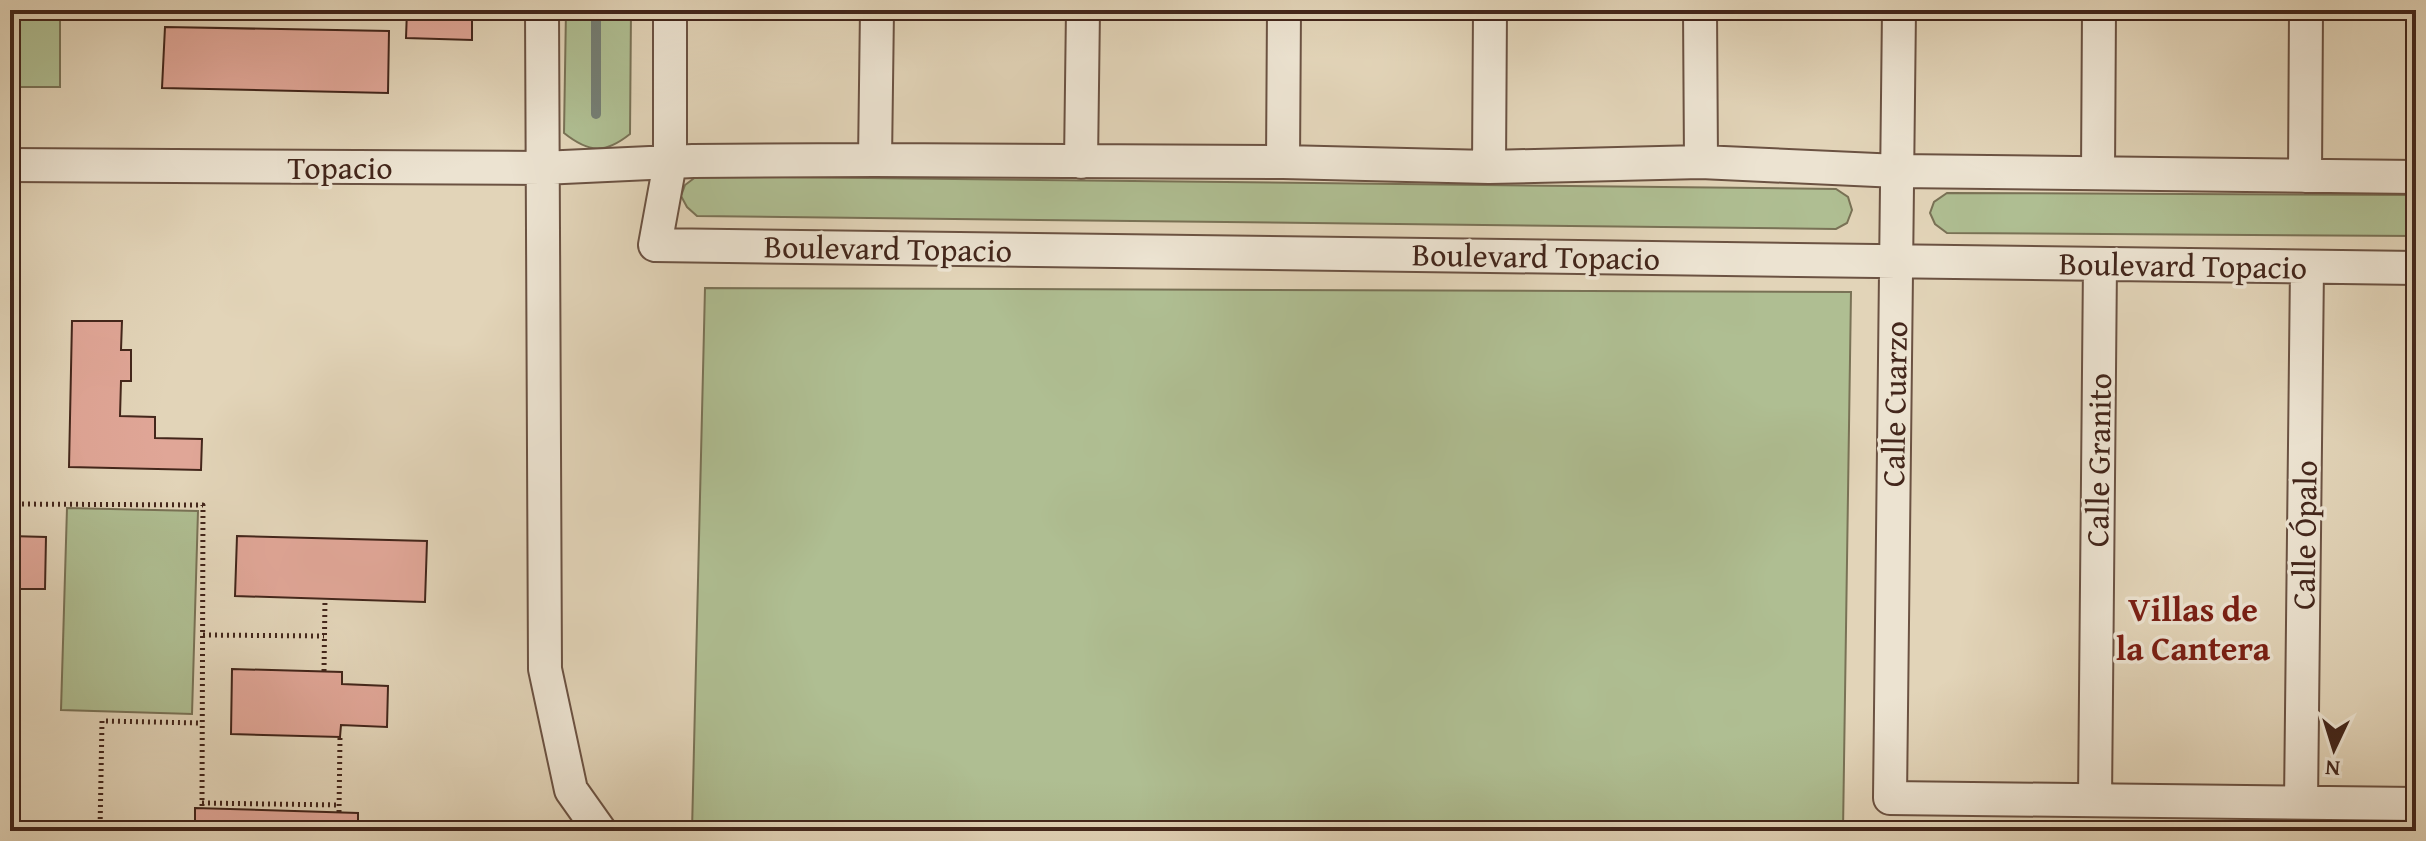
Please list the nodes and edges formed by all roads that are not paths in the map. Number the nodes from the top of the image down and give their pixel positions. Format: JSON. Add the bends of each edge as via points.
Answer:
{"nodes":[{"id":1,"x":542,"y":10,"type":"edge"},
{"id":2,"x":670,"y":10,"type":"edge"},
{"id":3,"x":877,"y":10,"type":"edge"},
{"id":4,"x":1083,"y":10,"type":"edge"},
{"id":5,"x":1284,"y":10,"type":"edge"},
{"id":6,"x":1490,"y":10,"type":"edge"},
{"id":7,"x":1700,"y":10,"type":"edge"},
{"id":8,"x":1899,"y":10,"type":"edge"},
{"id":9,"x":2099,"y":10,"type":"edge"},
{"id":10,"x":2306,"y":10,"type":"edge"},
{"id":11,"x":875,"y":160,"type":"junction"},
{"id":12,"x":1081,"y":162,"type":"junction"},
{"id":13,"x":1283,"y":162,"type":"junction"},
{"id":14,"x":1701,"y":162,"type":"junction"},
{"id":15,"x":670,"y":163,"type":"junction"},
{"id":16,"x":10,"y":165,"type":"edge"},
{"id":17,"x":1489,"y":167,"type":"junction"},
{"id":18,"x":542,"y":168,"type":"junction"},
{"id":19,"x":1898,"y":171,"type":"junction"},
{"id":20,"x":2098,"y":172,"type":"junction"},
{"id":21,"x":2305,"y":176,"type":"junction"},
{"id":22,"x":2416,"y":177,"type":"edge"},
{"id":23,"x":1896,"y":261,"type":"junction"},
{"id":24,"x":2100,"y":264,"type":"junction"},
{"id":25,"x":2307,"y":267,"type":"junction"},
{"id":26,"x":2416,"y":268,"type":"edge"},
{"id":27,"x":2095,"y":800,"type":"junction"},
{"id":28,"x":2301,"y":802,"type":"junction"},
{"id":29,"x":2416,"y":804,"type":"edge"},
{"id":30,"x":600,"y":831,"type":"edge"}],
"edges":[{"from":1,"to":18,"type":"street"},
{"from":2,"to":15,"type":"street"},
{"from":3,"to":11,"type":"street"},
{"from":4,"to":12,"type":"street"},
{"from":5,"to":13,"type":"street"},
{"from":6,"to":17,"type":"street"},
{"from":7,"to":14,"type":"street"},
{"from":8,"to":19,"type":"street","name":"Calle Cuarzo"},
{"from":9,"to":20,"type":"street"},
{"from":10,"to":21,"type":"street"},
{"from":11,"to":12,"type":"street"},
{"from":11,"to":15,"type":"street"},
{"from":12,"to":13,"type":"street"},
{"from":13,"to":17,"type":"street"},
{"from":14,"to":17,"type":"street"},
{"from":14,"to":19,"type":"street"},
{"from":15,"to":18,"type":"street","name":"Topacio"},
{"from":15,"to":23,"type":"street","name":"Boulevard Topacio","via":[[655,245]]},
{"from":16,"to":18,"type":"street","name":"Topacio"},
{"from":18,"to":30,"type":"street","via":[[545,669],[571,790]]},
{"from":19,"to":20,"type":"street"},
{"from":19,"to":23,"type":"street","name":"Calle Cuarzo"},
{"from":20,"to":21,"type":"street"},
{"from":21,"to":22,"type":"street"},
{"from":23,"to":24,"type":"street","name":"Boulevard Topacio"},
{"from":23,"to":27,"type":"street","name":"Calle Cuarzo","via":[[1890,798]]},
{"from":24,"to":25,"type":"street","name":"Boulevard Topacio"},
{"from":24,"to":27,"type":"street","name":"Calle Granito"},
{"from":25,"to":26,"type":"street","name":"Boulevard Topacio"},
{"from":25,"to":28,"type":"street","name":"Calle Ópalo"},
{"from":27,"to":28,"type":"street"},
{"from":28,"to":29,"type":"street"}]}
